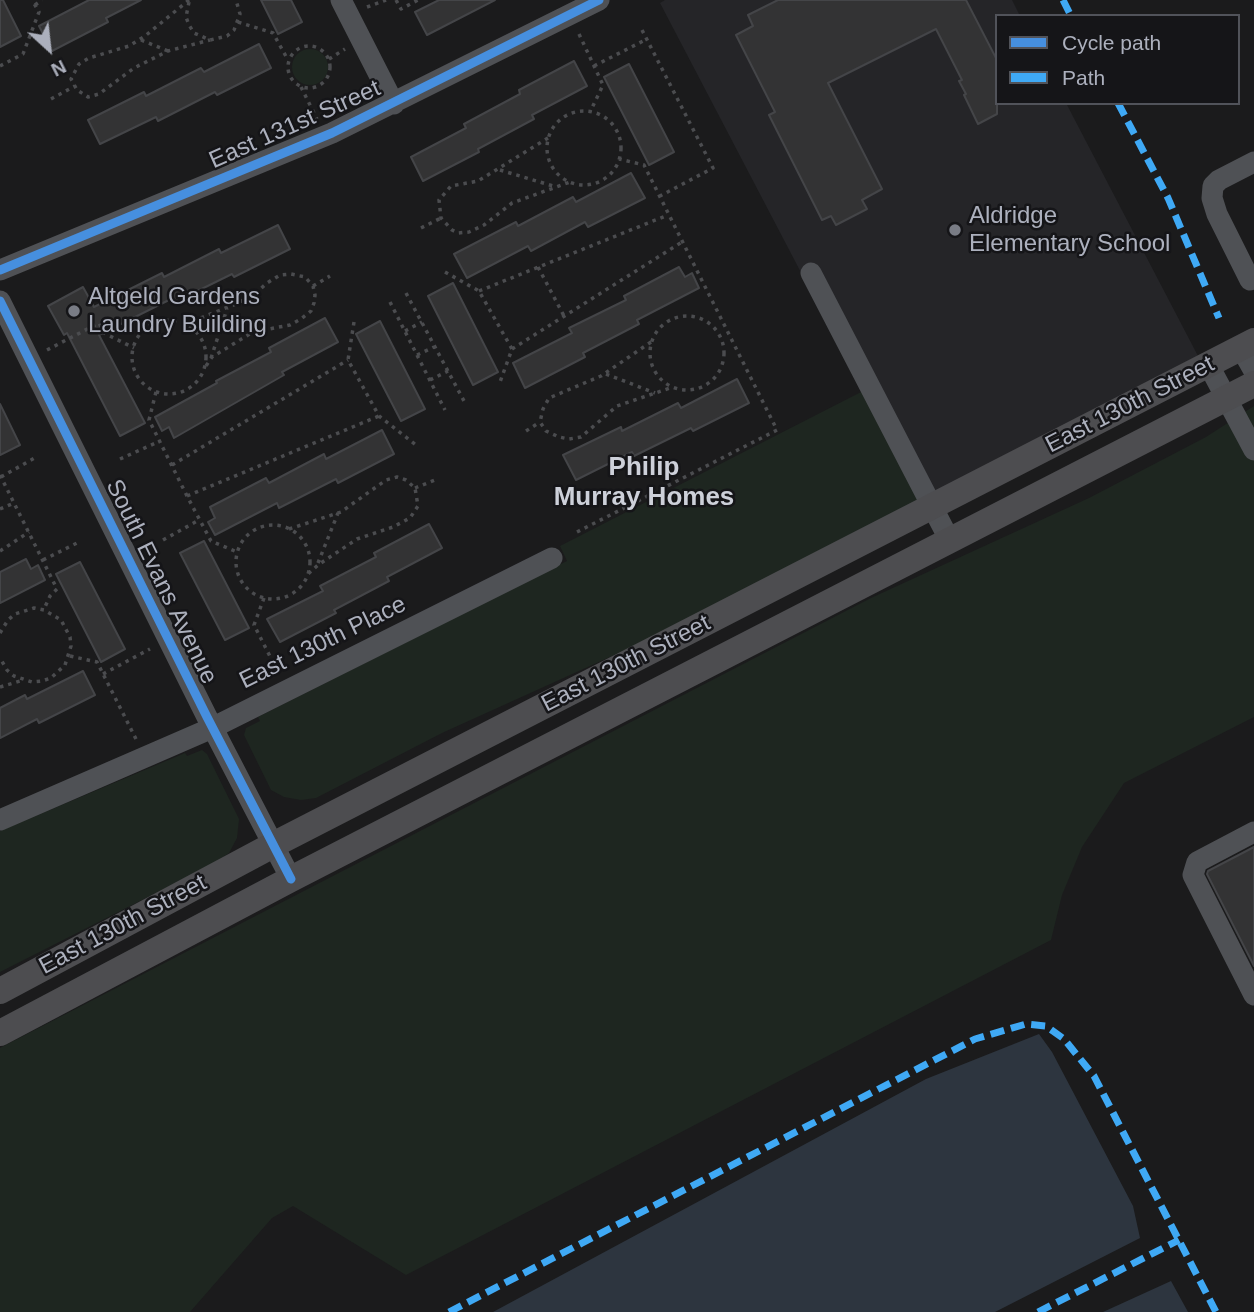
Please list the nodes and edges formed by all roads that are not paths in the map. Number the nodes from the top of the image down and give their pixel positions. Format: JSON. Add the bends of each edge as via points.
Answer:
{"nodes":[{"id":1,"x":341,"y":0,"type":"edge"},
{"id":2,"x":599,"y":0,"type":"edge"},
{"id":3,"x":394,"y":104,"type":"junction"},
{"id":4,"x":1254,"y":162,"type":"edge"},
{"id":5,"x":0,"y":270,"type":"edge"},
{"id":6,"x":811,"y":273,"type":"dead end"},
{"id":7,"x":1253,"y":285,"type":"edge"},
{"id":8,"x":0,"y":301,"type":"edge"},
{"id":9,"x":1248,"y":344,"type":"edge"},
{"id":10,"x":1208,"y":364,"type":"junction"},
{"id":11,"x":1254,"y":371,"type":"edge"},
{"id":12,"x":1254,"y":384,"type":"edge"},
{"id":13,"x":1226,"y":398,"type":"junction"},
{"id":14,"x":1254,"y":450,"type":"edge"},
{"id":15,"x":932,"y":507,"type":"junction"},
{"id":16,"x":950,"y":541,"type":"junction"},
{"id":17,"x":552,"y":558,"type":"dead end"},
{"id":18,"x":212,"y":728,"type":"junction"},
{"id":19,"x":0,"y":820,"type":"edge"},
{"id":20,"x":1254,"y":832,"type":"edge"},
{"id":21,"x":274,"y":845,"type":"junction"},
{"id":22,"x":291,"y":880,"type":"junction"},
{"id":23,"x":0,"y":990,"type":"edge"},
{"id":24,"x":1254,"y":995,"type":"edge"},
{"id":25,"x":0,"y":1033,"type":"edge"}],
"edges":[{"from":1,"to":3,"type":"street"},
{"from":2,"to":3,"type":"street","name":"East 131st Street"},
{"from":3,"to":5,"type":"street","name":"East 131st Street"},
{"from":4,"to":7,"type":"street","via":[[1219,180],[1212,198]]},
{"from":6,"to":15,"type":"street"},
{"from":8,"to":18,"type":"street","name":"South Evans Avenue"},
{"from":9,"to":10,"type":"main road","name":"East 130th Street"},
{"from":9,"to":11,"type":"street"},
{"from":10,"to":13,"type":"street"},
{"from":10,"to":15,"type":"main road","name":"East 130th Street"},
{"from":12,"to":13,"type":"main road","name":"East 130th Street"},
{"from":13,"to":14,"type":"street"},
{"from":13,"to":16,"type":"main road","name":"East 130th Street"},
{"from":15,"to":16,"type":"street"},
{"from":15,"to":21,"type":"main road","name":"East 130th Street"},
{"from":16,"to":22,"type":"main road","name":"East 130th Street"},
{"from":17,"to":18,"type":"street","name":"East 130th Place"},
{"from":18,"to":19,"type":"street","name":"East 130th Place"},
{"from":18,"to":21,"type":"street","name":"South Evans Avenue"},
{"from":20,"to":24,"type":"street","via":[[1193,868]]},
{"from":21,"to":22,"type":"street","name":"South Evans Avenue"},
{"from":21,"to":23,"type":"main road","name":"East 130th Street"},
{"from":22,"to":25,"type":"main road","name":"East 130th Street"}]}
